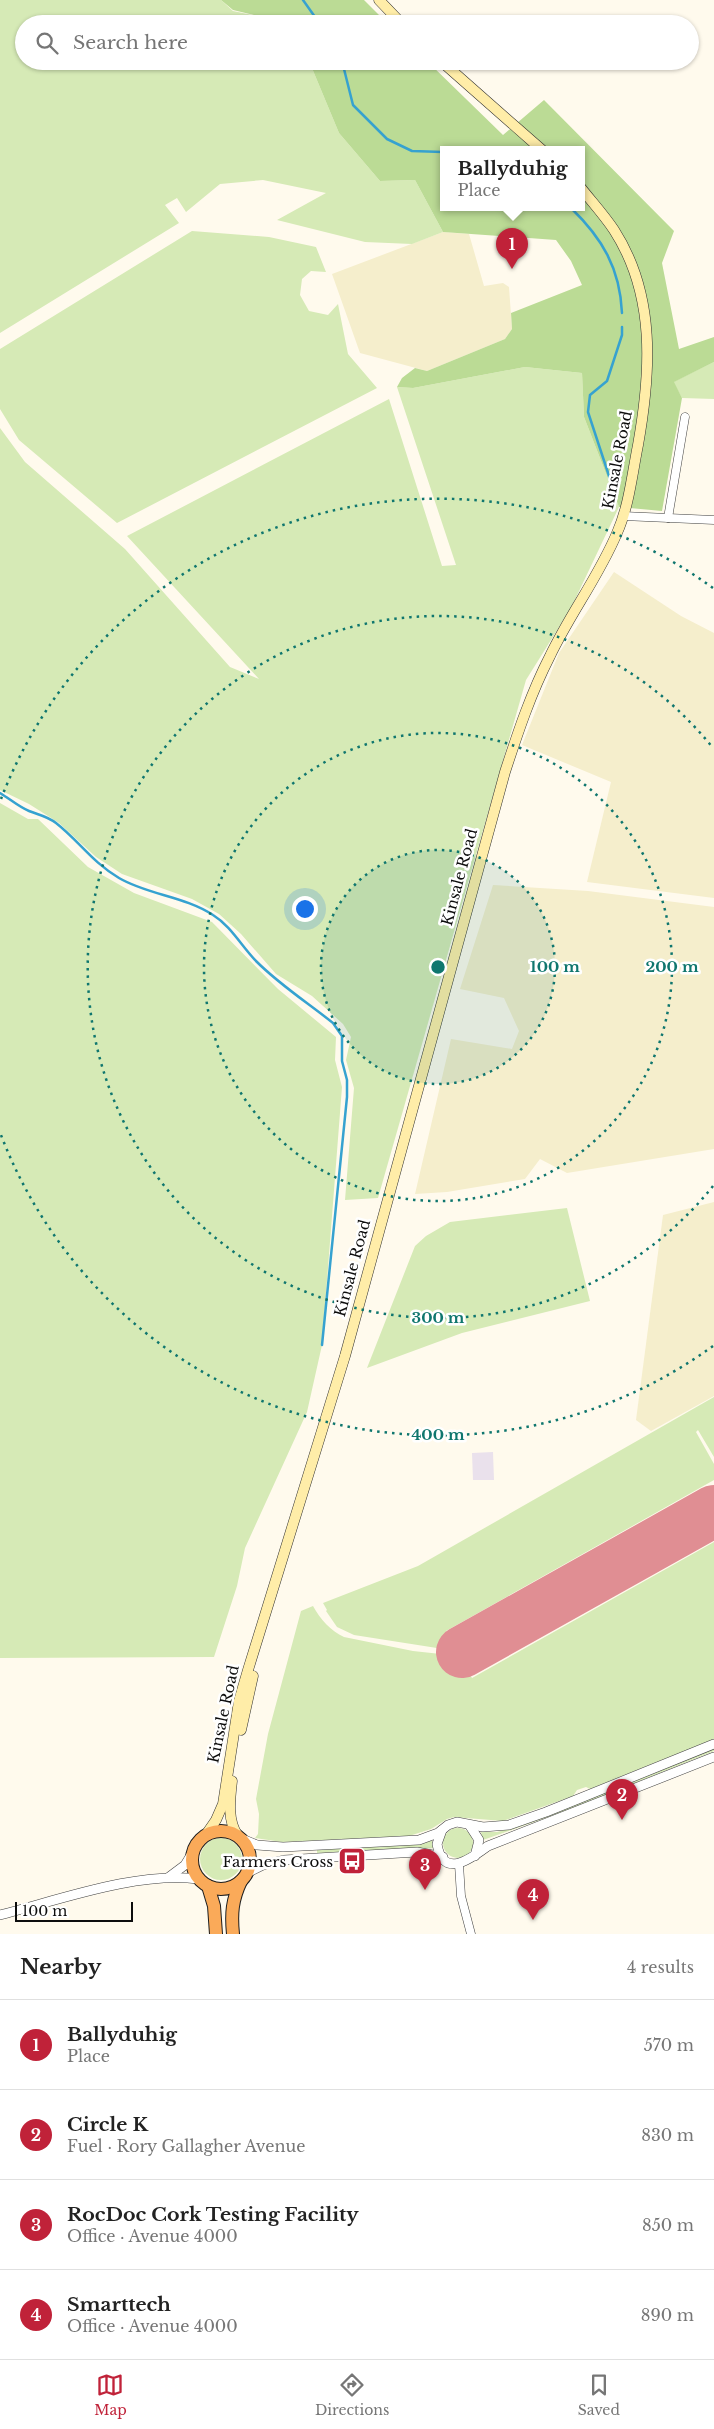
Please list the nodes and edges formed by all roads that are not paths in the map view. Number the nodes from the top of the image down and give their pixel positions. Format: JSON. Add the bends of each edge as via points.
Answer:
{"nodes":[{"id":1,"x":379,"y":0,"type":"edge"},
{"id":2,"x":393,"y":15,"type":"edge"},
{"id":3,"x":451,"y":70,"type":"edge"},
{"id":4,"x":537,"y":146,"type":"edge"},
{"id":5,"x":585,"y":193,"type":"edge"},
{"id":6,"x":685,"y":417,"type":"dead end"},
{"id":7,"x":623,"y":516,"type":"junction"},
{"id":8,"x":668,"y":518,"type":"junction"},
{"id":9,"x":714,"y":520,"type":"edge"},
{"id":10,"x":272,"y":1597,"type":"junction"},
{"id":11,"x":714,"y":1744,"type":"edge"},
{"id":12,"x":714,"y":1756,"type":"edge"},
{"id":13,"x":470,"y":1826,"type":"junction"},
{"id":14,"x":445,"y":1827,"type":"junction"},
{"id":15,"x":205,"y":1836,"type":"junction"},
{"id":16,"x":239,"y":1837,"type":"junction"},
{"id":17,"x":194,"y":1850,"type":"junction"},
{"id":18,"x":474,"y":1856,"type":"junction"},
{"id":19,"x":443,"y":1857,"type":"junction"},
{"id":20,"x":459,"y":1864,"type":"junction"},
{"id":21,"x":168,"y":1877,"type":"junction"},
{"id":22,"x":244,"y":1877,"type":"junction"},
{"id":23,"x":203,"y":1882,"type":"junction"},
{"id":24,"x":0,"y":1915,"type":"edge"},
{"id":25,"x":216,"y":1934,"type":"edge"},
{"id":26,"x":233,"y":1934,"type":"edge"},
{"id":27,"x":471,"y":1934,"type":"edge"}],
"edges":[{"from":1,"to":2,"type":"main road"},
{"from":3,"to":4,"type":"main road"},
{"from":5,"to":7,"type":"main road","name":"Kinsale Road","via":[[624,248],[639,284],[647,326],[648,356],[642,420]]},
{"from":6,"to":8,"type":"street"},
{"from":7,"to":8,"type":"street"},
{"from":7,"to":10,"type":"main road","name":"Kinsale Road","via":[[617,534],[550,656],[522,719],[346,1356]]},
{"from":8,"to":9,"type":"street"},
{"from":10,"to":15,"type":"main road","name":"Kinsale Road","via":[[240,1701],[223,1804]]},
{"from":10,"to":16,"type":"main road","name":"Kinsale Road","via":[[242,1724],[232,1783],[233,1828]]},
{"from":11,"to":13,"type":"street","via":[[509,1825],[496,1828]]},
{"from":12,"to":18,"type":"street","via":[[488,1846]]},
{"from":13,"to":14,"type":"street","via":[[457,1822]]},
{"from":13,"to":18,"type":"street","via":[[479,1840]]},
{"from":14,"to":16,"type":"street","via":[[425,1838],[401,1841],[283,1846],[257,1845]]},
{"from":14,"to":19,"type":"street","via":[[439,1835],[438,1844]]},
{"from":15,"to":16,"type":"highway","via":[[222,1831]]},
{"from":15,"to":17,"type":"highway"},
{"from":16,"to":22,"type":"highway","via":[[250,1858]]},
{"from":17,"to":21,"type":"street","via":[[185,1865]]},
{"from":17,"to":23,"type":"highway","via":[[192,1865]]},
{"from":18,"to":20,"type":"street"},
{"from":19,"to":20,"type":"street"},
{"from":19,"to":22,"type":"street","via":[[417,1852],[284,1860],[263,1865]]},
{"from":20,"to":27,"type":"street","via":[[461,1896]]},
{"from":21,"to":23,"type":"street"},
{"from":21,"to":24,"type":"street","via":[[104,1888]]},
{"from":22,"to":23,"type":"highway","via":[[225,1889]]},
{"from":22,"to":26,"type":"highway","via":[[233,1898]]},
{"from":23,"to":25,"type":"highway","via":[[214,1906]]}]}
